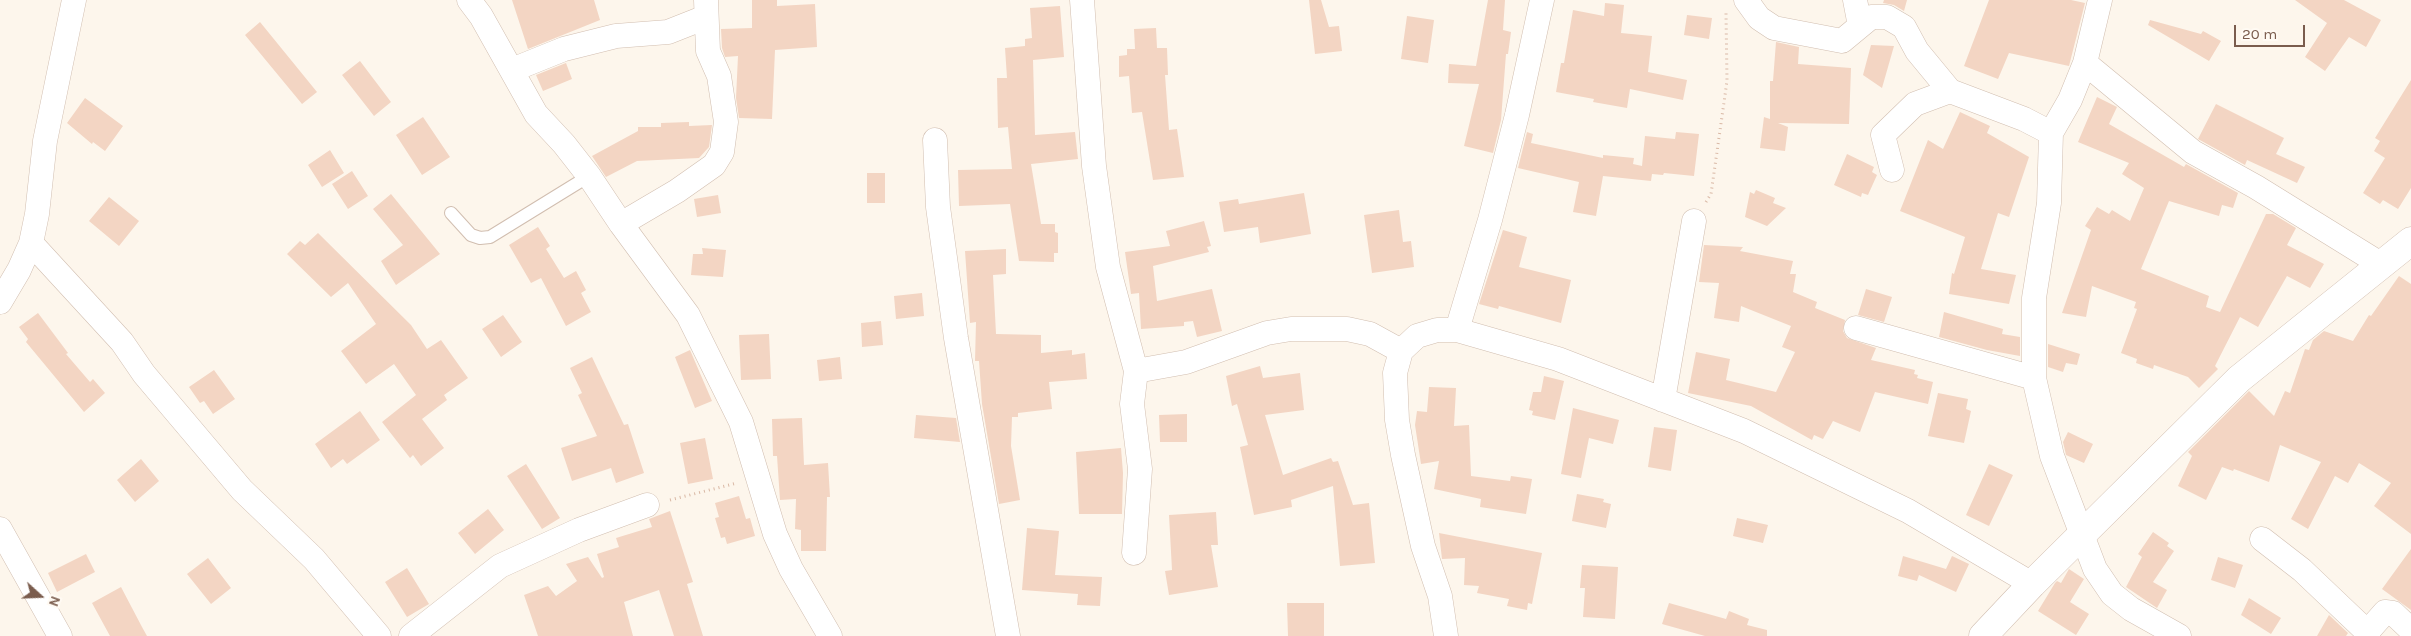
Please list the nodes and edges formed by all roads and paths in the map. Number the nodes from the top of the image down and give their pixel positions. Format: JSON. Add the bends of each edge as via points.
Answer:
{"nodes":[{"id":1,"x":74,"y":0,"type":"edge"},
{"id":2,"x":469,"y":0,"type":"edge"},
{"id":3,"x":1082,"y":0,"type":"edge"},
{"id":4,"x":1542,"y":0,"type":"edge"},
{"id":5,"x":1855,"y":0,"type":"edge"},
{"id":6,"x":2100,"y":0,"type":"edge"},
{"id":7,"x":1736,"y":4,"type":"edge"},
{"id":8,"x":706,"y":8,"type":"edge"},
{"id":9,"x":1860,"y":26,"type":"junction"},
{"id":10,"x":2085,"y":63,"type":"junction"},
{"id":11,"x":512,"y":70,"type":"junction"},
{"id":12,"x":1950,"y":91,"type":"junction"},
{"id":13,"x":2051,"y":133,"type":"junction"},
{"id":14,"x":935,"y":140,"type":"dead end"},
{"id":15,"x":1892,"y":170,"type":"dead end"},
{"id":16,"x":589,"y":176,"type":"junction"},
{"id":17,"x":451,"y":213,"type":"dead end"},
{"id":18,"x":1694,"y":221,"type":"joint"},
{"id":19,"x":621,"y":224,"type":"junction"},
{"id":20,"x":2411,"y":241,"type":"edge"},
{"id":21,"x":31,"y":243,"type":"junction"},
{"id":22,"x":2382,"y":264,"type":"junction"},
{"id":23,"x":0,"y":302,"type":"edge"},
{"id":24,"x":1856,"y":328,"type":"dead end"},
{"id":25,"x":1456,"y":330,"type":"junction"},
{"id":26,"x":1401,"y":351,"type":"junction"},
{"id":27,"x":1136,"y":371,"type":"junction"},
{"id":28,"x":2034,"y":378,"type":"junction"},
{"id":29,"x":1663,"y":400,"type":"junction"},
{"id":30,"x":757,"y":479,"type":"junction"},
{"id":31,"x":647,"y":505,"type":"joint"},
{"id":32,"x":0,"y":529,"type":"edge"},
{"id":33,"x":2082,"y":534,"type":"junction"},
{"id":34,"x":2262,"y":539,"type":"dead end"},
{"id":35,"x":1134,"y":553,"type":"dead end"},
{"id":36,"x":2032,"y":584,"type":"junction"},
{"id":37,"x":2411,"y":630,"type":"edge"},
{"id":38,"x":60,"y":636,"type":"edge"},
{"id":39,"x":379,"y":636,"type":"edge"},
{"id":40,"x":411,"y":636,"type":"edge"},
{"id":41,"x":830,"y":636,"type":"edge"},
{"id":42,"x":1008,"y":636,"type":"edge"},
{"id":43,"x":1446,"y":636,"type":"edge"},
{"id":44,"x":1983,"y":636,"type":"edge"},
{"id":45,"x":2179,"y":636,"type":"edge"}],
"edges":[{"from":1,"to":21,"type":"street","via":[[45,141],[38,214]]},
{"from":2,"to":11,"type":"street"},
{"from":3,"to":27,"type":"street","via":[[1094,166],[1108,267]]},
{"from":4,"to":25,"type":"street","via":[[1517,115]]},
{"from":5,"to":9,"type":"street"},
{"from":6,"to":10,"type":"street"},
{"from":7,"to":9,"type":"street","via":[[1774,28],[1842,41]]},
{"from":7,"to":18,"type":"path","via":[[1711,194]]},
{"from":8,"to":11,"type":"street","via":[[668,32],[616,36],[564,49]]},
{"from":8,"to":19,"type":"street","via":[[708,51],[719,76],[726,122],[722,152],[714,165]]},
{"from":9,"to":12,"type":"street","via":[[1871,17],[1887,17],[1904,27],[1917,51]]},
{"from":10,"to":13,"type":"street","via":[[2070,100]]},
{"from":10,"to":22,"type":"street","via":[[2193,152],[2256,186]]},
{"from":11,"to":16,"type":"street","via":[[536,114]]},
{"from":12,"to":13,"type":"street","via":[[2024,119]]},
{"from":12,"to":15,"type":"street","via":[[1915,104],[1883,135]]},
{"from":13,"to":28,"type":"street","via":[[2049,202],[2034,298]]},
{"from":14,"to":42,"type":"street","via":[[938,207],[956,338]]},
{"from":16,"to":17,"type":"lane","via":[[490,237],[471,235]]},
{"from":16,"to":19,"type":"street"},
{"from":18,"to":29,"type":"street"},
{"from":19,"to":30,"type":"street","via":[[688,315],[741,422]]},
{"from":20,"to":22,"type":"street"},
{"from":21,"to":23,"type":"street"},
{"from":21,"to":39,"type":"street","via":[[122,342],[144,374],[242,490],[314,559]]},
{"from":22,"to":33,"type":"street","via":[[2239,379]]},
{"from":24,"to":28,"type":"street"},
{"from":25,"to":26,"type":"street","via":[[1437,330],[1417,336]]},
{"from":25,"to":29,"type":"street","via":[[1558,359]]},
{"from":26,"to":27,"type":"street","via":[[1370,334],[1347,329],[1291,329],[1267,333],[1186,362]]},
{"from":26,"to":43,"type":"street","via":[[1395,373],[1397,420],[1423,546],[1440,596]]},
{"from":27,"to":35,"type":"street","via":[[1132,404],[1140,469]]},
{"from":28,"to":33,"type":"street","via":[[2052,456]]},
{"from":29,"to":36,"type":"street","via":[[1744,431],[1908,511]]},
{"from":30,"to":31,"type":"path"},
{"from":30,"to":41,"type":"street","via":[[791,569]]},
{"from":31,"to":40,"type":"street","via":[[579,530],[500,566]]},
{"from":32,"to":38,"type":"street"},
{"from":33,"to":36,"type":"street"},
{"from":33,"to":45,"type":"street","via":[[2095,569],[2112,594],[2131,609]]},
{"from":34,"to":37,"type":"street","via":[[2302,570],[2363,628],[2370,629],[2386,612],[2394,613]]},
{"from":36,"to":44,"type":"street"}]}
